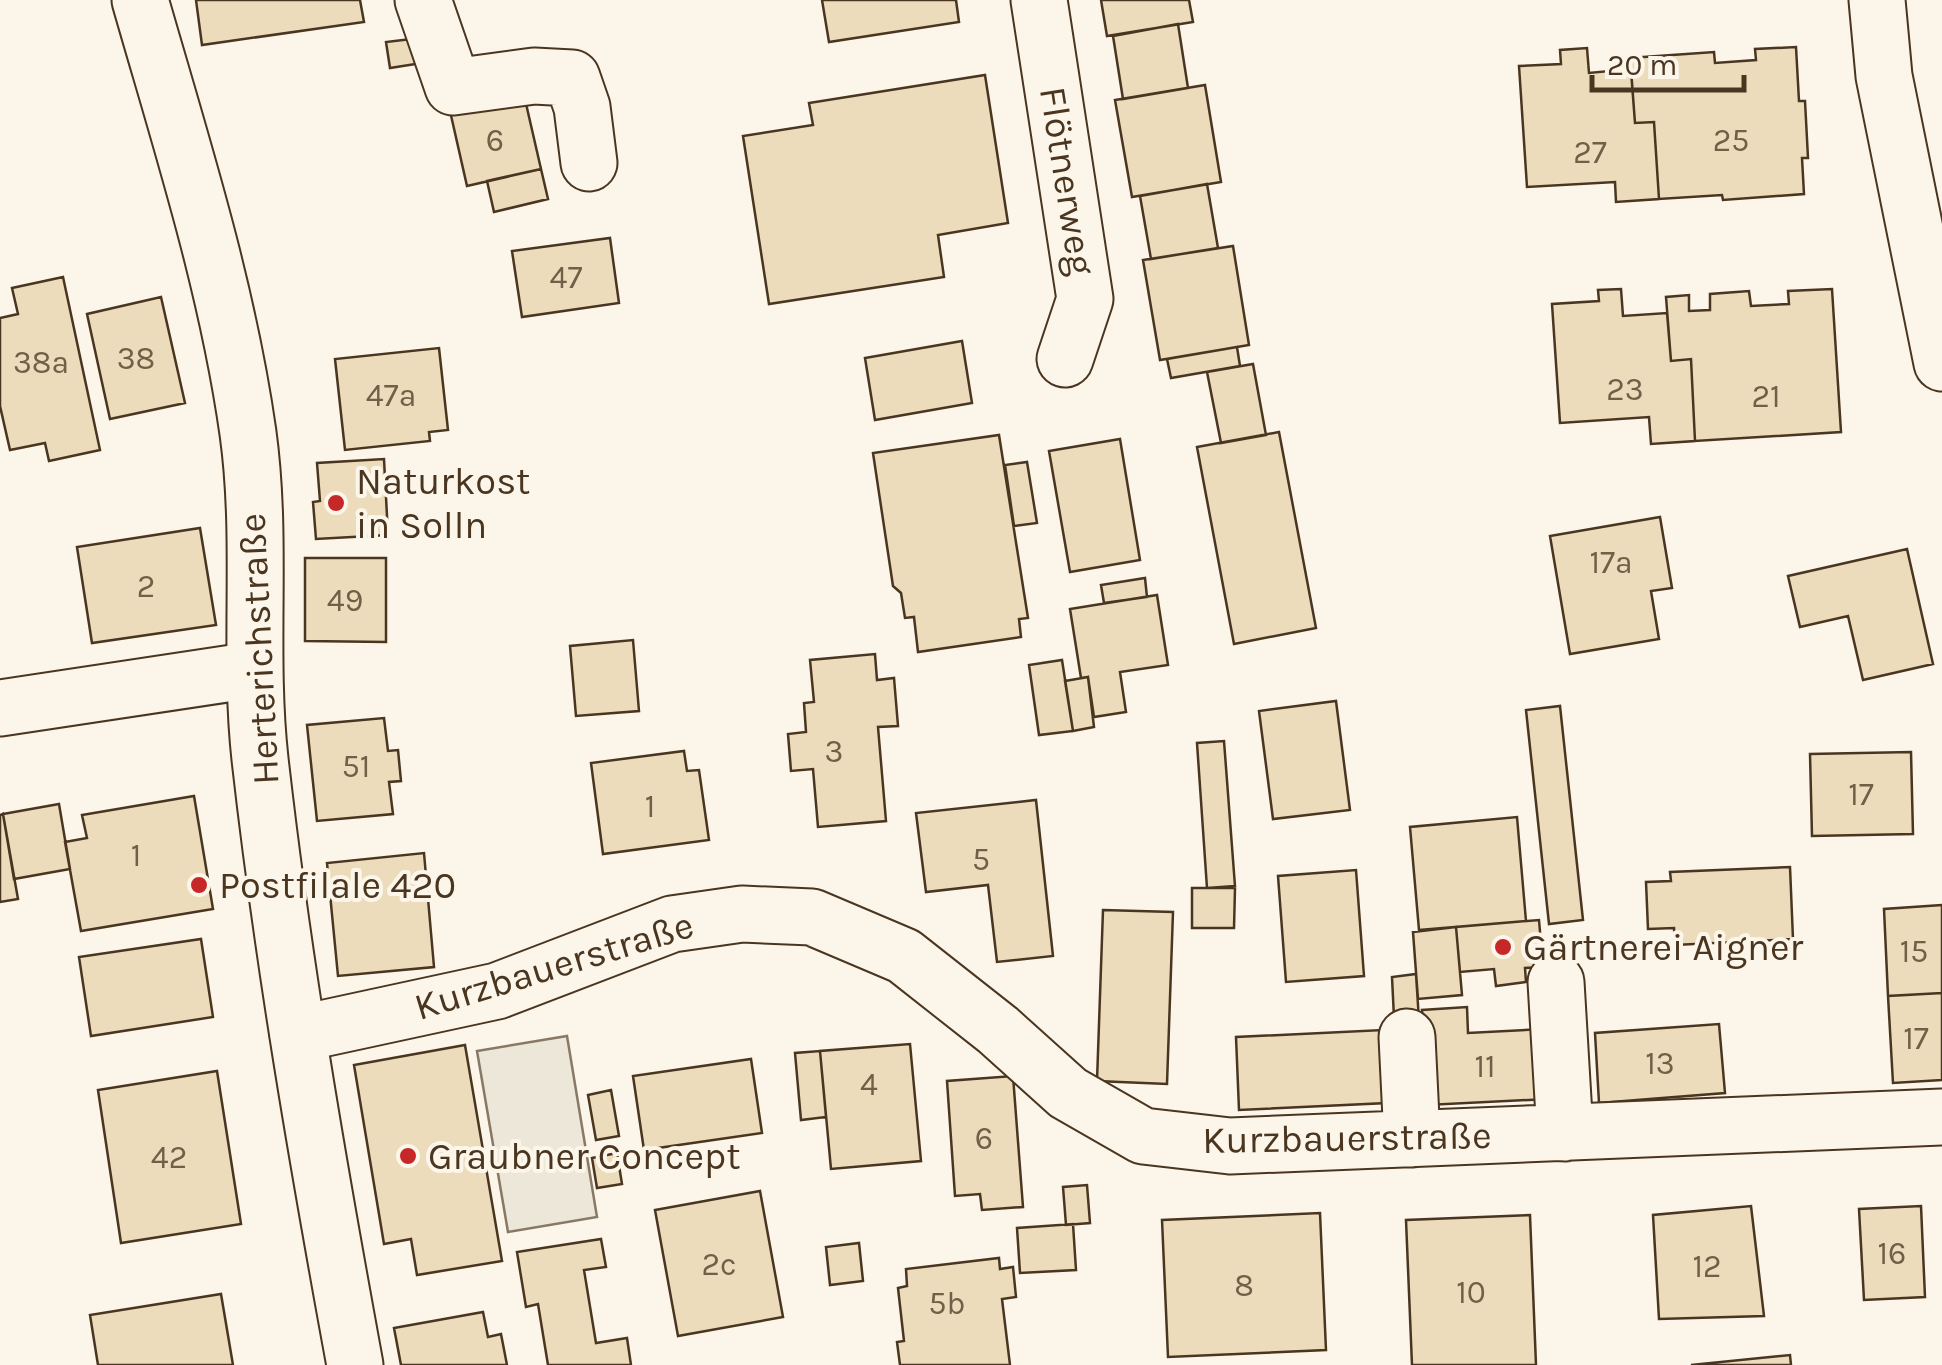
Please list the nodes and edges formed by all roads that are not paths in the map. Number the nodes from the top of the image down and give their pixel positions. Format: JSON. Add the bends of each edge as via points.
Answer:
{"nodes":[{"id":1,"x":140,"y":0,"type":"edge"},
{"id":2,"x":422,"y":0,"type":"edge"},
{"id":3,"x":1039,"y":0,"type":"edge"},
{"id":4,"x":1877,"y":0,"type":"edge"},
{"id":5,"x":588,"y":163,"type":"dead end"},
{"id":6,"x":1065,"y":359,"type":"dead end"},
{"id":7,"x":1942,"y":363,"type":"edge"},
{"id":8,"x":254,"y":670,"type":"junction"},
{"id":9,"x":0,"y":708,"type":"edge"},
{"id":10,"x":1556,"y":982,"type":"dead end"},
{"id":11,"x":298,"y":1034,"type":"junction"},
{"id":12,"x":1407,"y":1036,"type":"dead end"},
{"id":13,"x":1942,"y":1117,"type":"edge"},
{"id":14,"x":1566,"y":1134,"type":"junction"},
{"id":15,"x":1412,"y":1140,"type":"junction"},
{"id":16,"x":355,"y":1365,"type":"edge"}],
"edges":[{"from":1,"to":8,"type":"street","name":"Herterichstraße","via":[[218,272],[245,420],[254,526]]},
{"from":2,"to":5,"type":"street","via":[[453,87],[572,78]]},
{"from":3,"to":6,"type":"street","name":"Flötnerweg","via":[[1085,300]]},
{"from":4,"to":7,"type":"street","via":[[1884,76]]},
{"from":8,"to":9,"type":"street"},
{"from":8,"to":11,"type":"street","name":"Herterichstraße"},
{"from":10,"to":14,"type":"street"},
{"from":11,"to":15,"type":"street","name":"Kurzbauerstraße","via":[[498,991],[672,924],[742,914],[812,916],[904,956],[1068,1094],[1143,1136],[1230,1146]]},
{"from":11,"to":16,"type":"street","name":"Herterichstraße"},
{"from":12,"to":15,"type":"street"},
{"from":13,"to":14,"type":"street","name":"Kurzbauerstraße"},
{"from":14,"to":15,"type":"street","name":"Kurzbauerstraße"}]}
